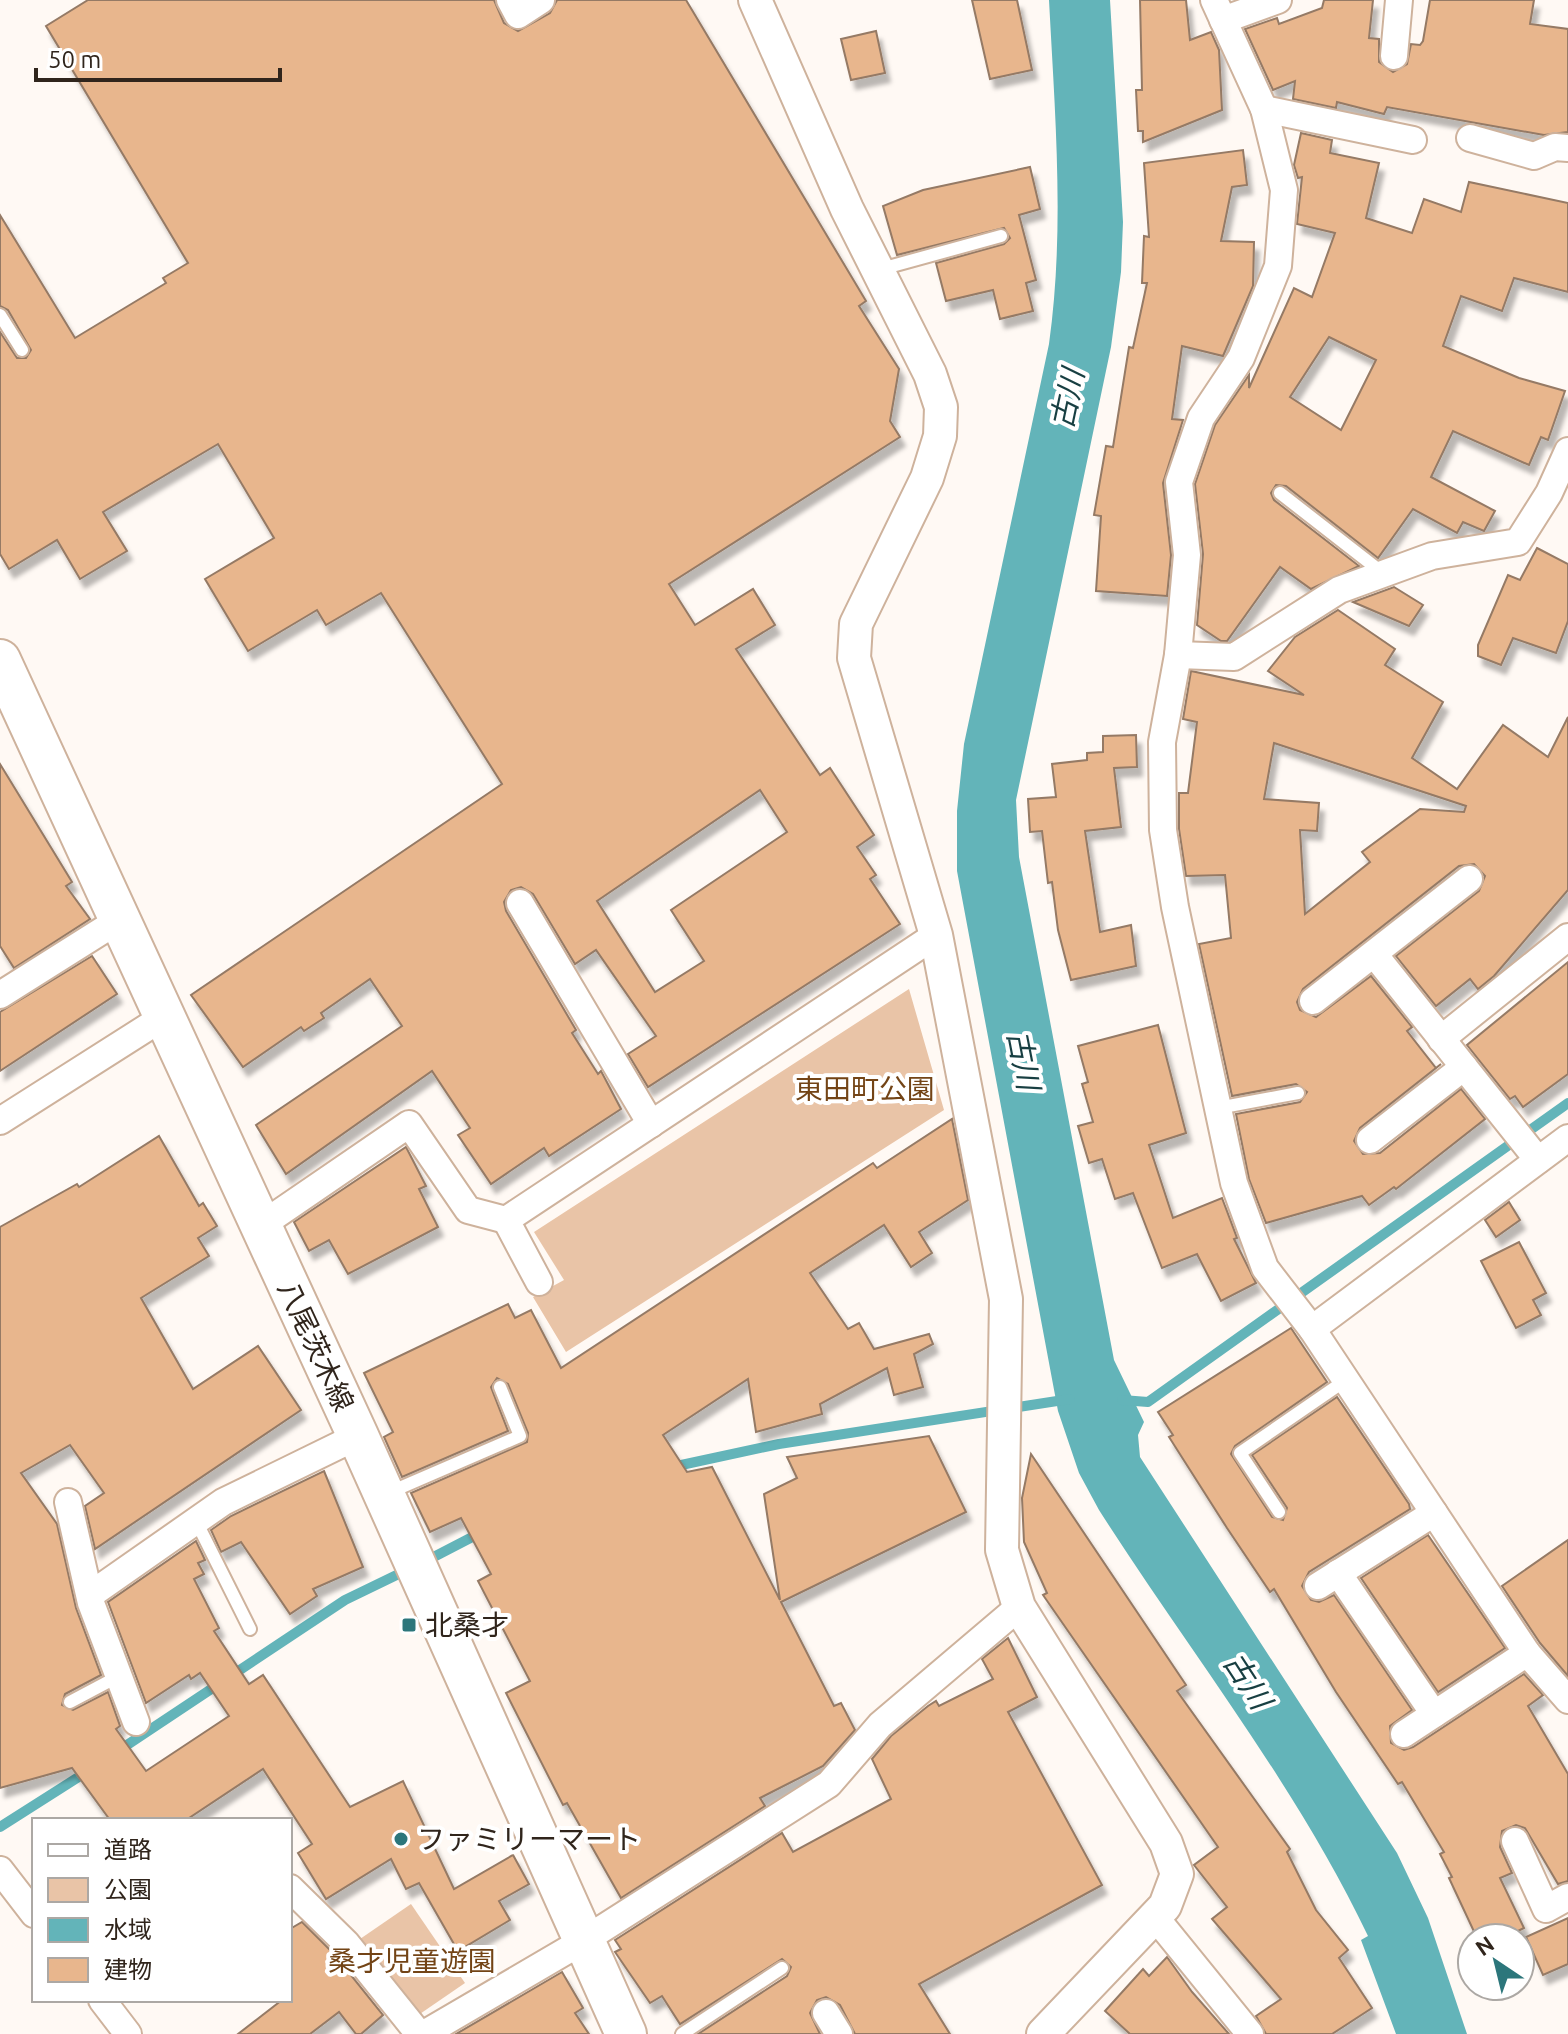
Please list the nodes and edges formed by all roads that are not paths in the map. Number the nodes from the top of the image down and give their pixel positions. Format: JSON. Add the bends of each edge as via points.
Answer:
{"nodes":[{"id":1,"x":510,"y":0,"type":"edge"},
{"id":2,"x":541,"y":0,"type":"edge"},
{"id":3,"x":755,"y":0,"type":"edge"},
{"id":4,"x":1278,"y":0,"type":"edge"},
{"id":5,"x":1399,"y":0,"type":"edge"},
{"id":6,"x":1219,"y":10,"type":"edge"},
{"id":7,"x":1394,"y":56,"type":"dead end"},
{"id":8,"x":1264,"y":109,"type":"junction"},
{"id":9,"x":1470,"y":138,"type":"dead end"},
{"id":10,"x":1413,"y":140,"type":"dead end"},
{"id":11,"x":1568,"y":148,"type":"edge"},
{"id":12,"x":1001,"y":236,"type":"dead end"},
{"id":13,"x":877,"y":270,"type":"junction"},
{"id":14,"x":0,"y":315,"type":"edge"},
{"id":15,"x":22,"y":350,"type":"dead end"},
{"id":16,"x":1568,"y":451,"type":"edge"},
{"id":17,"x":1280,"y":493,"type":"dead end"},
{"id":18,"x":1558,"y":497,"type":"edge"},
{"id":19,"x":1384,"y":574,"type":"junction"},
{"id":20,"x":1178,"y":655,"type":"junction"},
{"id":21,"x":0,"y":660,"type":"edge"},
{"id":22,"x":1469,"y":879,"type":"dead end"},
{"id":23,"x":520,"y":903,"type":"dead end"},
{"id":24,"x":119,"y":920,"type":"junction"},
{"id":25,"x":936,"y":935,"type":"junction"},
{"id":26,"x":1568,"y":937,"type":"edge"},
{"id":27,"x":1374,"y":954,"type":"junction"},
{"id":28,"x":4,"y":984,"type":"edge"},
{"id":29,"x":1313,"y":1001,"type":"dead end"},
{"id":30,"x":162,"y":1018,"type":"junction"},
{"id":31,"x":1441,"y":1039,"type":"junction"},
{"id":32,"x":1464,"y":1067,"type":"junction"},
{"id":33,"x":1298,"y":1093,"type":"dead end"},
{"id":34,"x":1218,"y":1108,"type":"junction"},
{"id":35,"x":0,"y":1121,"type":"edge"},
{"id":36,"x":651,"y":1124,"type":"junction"},
{"id":37,"x":1568,"y":1138,"type":"edge"},
{"id":38,"x":1370,"y":1140,"type":"dead end"},
{"id":39,"x":1533,"y":1154,"type":"junction"},
{"id":40,"x":506,"y":1220,"type":"junction"},
{"id":41,"x":260,"y":1226,"type":"junction"},
{"id":42,"x":539,"y":1282,"type":"dead end"},
{"id":43,"x":1306,"y":1321,"type":"junction"},
{"id":44,"x":1346,"y":1380,"type":"junction"},
{"id":45,"x":500,"y":1387,"type":"dead end"},
{"id":46,"x":358,"y":1436,"type":"junction"},
{"id":47,"x":384,"y":1494,"type":"junction"},
{"id":48,"x":68,"y":1502,"type":"dead end"},
{"id":49,"x":1279,"y":1512,"type":"dead end"},
{"id":50,"x":1434,"y":1513,"type":"junction"},
{"id":51,"x":196,"y":1521,"type":"junction"},
{"id":52,"x":90,"y":1595,"type":"junction"},
{"id":53,"x":1019,"y":1607,"type":"junction"},
{"id":54,"x":250,"y":1629,"type":"dead end"},
{"id":55,"x":1527,"y":1653,"type":"junction"},
{"id":56,"x":119,"y":1676,"type":"junction"},
{"id":57,"x":1568,"y":1700,"type":"edge"},
{"id":58,"x":70,"y":1702,"type":"dead end"},
{"id":59,"x":1434,"y":1714,"type":"junction"},
{"id":60,"x":136,"y":1722,"type":"dead end"},
{"id":61,"x":1404,"y":1734,"type":"dead end"},
{"id":62,"x":1515,"y":1841,"type":"dead end"},
{"id":63,"x":0,"y":1870,"type":"edge"},
{"id":64,"x":292,"y":1890,"type":"edge"},
{"id":65,"x":1568,"y":1897,"type":"edge"},
{"id":66,"x":32,"y":1911,"type":"edge"},
{"id":67,"x":1155,"y":1917,"type":"junction"},
{"id":68,"x":583,"y":1941,"type":"junction"},
{"id":69,"x":782,"y":1968,"type":"dead end"},
{"id":70,"x":104,"y":2002,"type":"edge"},
{"id":71,"x":128,"y":2034,"type":"edge"},
{"id":72,"x":422,"y":2034,"type":"edge"},
{"id":73,"x":626,"y":2034,"type":"edge"},
{"id":74,"x":682,"y":2034,"type":"edge"},
{"id":75,"x":1043,"y":2034,"type":"edge"},
{"id":76,"x":1250,"y":2034,"type":"edge"}],
"edges":[{"from":1,"to":2,"type":"street","via":[[518,15]]},
{"from":3,"to":13,"type":"street"},
{"from":4,"to":6,"type":"street"},
{"from":5,"to":7,"type":"street"},
{"from":6,"to":8,"type":"street"},
{"from":8,"to":10,"type":"street"},
{"from":8,"to":20,"type":"street","via":[[1284,190],[1278,266],[1241,358],[1201,418],[1179,482],[1187,555]]},
{"from":9,"to":11,"type":"street","via":[[1534,156]]},
{"from":12,"to":13,"type":"lane"},
{"from":13,"to":25,"type":"street","via":[[930,374],[941,407],[940,436],[927,478],[856,624],[854,658]]},
{"from":14,"to":15,"type":"lane"},
{"from":16,"to":18,"type":"street"},
{"from":17,"to":19,"type":"lane"},
{"from":18,"to":19,"type":"street","via":[[1518,542],[1432,556]]},
{"from":19,"to":20,"type":"street","via":[[1339,590],[1234,657]]},
{"from":20,"to":34,"type":"street","via":[[1162,742],[1163,830]]},
{"from":21,"to":24,"type":"main road","name":"八尾茨木線"},
{"from":22,"to":27,"type":"street"},
{"from":23,"to":36,"type":"street"},
{"from":24,"to":28,"type":"street"},
{"from":24,"to":30,"type":"main road","name":"八尾茨木線"},
{"from":25,"to":36,"type":"street"},
{"from":25,"to":53,"type":"street","via":[[1006,1299],[1002,1550]]},
{"from":26,"to":31,"type":"street"},
{"from":27,"to":29,"type":"street"},
{"from":27,"to":31,"type":"street"},
{"from":30,"to":35,"type":"street"},
{"from":30,"to":41,"type":"main road","name":"八尾茨木線"},
{"from":31,"to":32,"type":"street"},
{"from":32,"to":38,"type":"street"},
{"from":32,"to":39,"type":"street"},
{"from":33,"to":34,"type":"lane"},
{"from":34,"to":43,"type":"street","via":[[1234,1183],[1265,1268]]},
{"from":36,"to":40,"type":"street"},
{"from":37,"to":39,"type":"street"},
{"from":39,"to":43,"type":"street"},
{"from":40,"to":41,"type":"street","via":[[468,1210],[409,1124]]},
{"from":40,"to":42,"type":"street"},
{"from":41,"to":46,"type":"main road","name":"八尾茨木線"},
{"from":43,"to":44,"type":"street"},
{"from":44,"to":49,"type":"lane","via":[[1240,1453]]},
{"from":44,"to":50,"type":"street"},
{"from":45,"to":47,"type":"lane","via":[[520,1436]]},
{"from":46,"to":47,"type":"main road","name":"八尾茨木線"},
{"from":46,"to":51,"type":"street","via":[[223,1502]]},
{"from":47,"to":68,"type":"main road","name":"八尾茨木線"},
{"from":48,"to":52,"type":"street"},
{"from":50,"to":55,"type":"street"},
{"from":50,"to":59,"type":"street","via":[[1328,1580]]},
{"from":51,"to":52,"type":"street"},
{"from":51,"to":54,"type":"lane"},
{"from":52,"to":56,"type":"street"},
{"from":53,"to":67,"type":"street","via":[[1166,1843],[1177,1874]]},
{"from":53,"to":68,"type":"street","via":[[880,1725],[829,1784]]},
{"from":55,"to":57,"type":"street"},
{"from":55,"to":59,"type":"street"},
{"from":56,"to":58,"type":"lane"},
{"from":56,"to":60,"type":"street"},
{"from":59,"to":61,"type":"street"},
{"from":62,"to":65,"type":"street","via":[[1546,1909]]},
{"from":63,"to":66,"type":"street"},
{"from":64,"to":72,"type":"street","via":[[346,1943]]},
{"from":67,"to":75,"type":"street"},
{"from":67,"to":76,"type":"street"},
{"from":68,"to":72,"type":"street"},
{"from":68,"to":73,"type":"main road","name":"八尾茨木線"},
{"from":69,"to":74,"type":"lane"},
{"from":70,"to":71,"type":"street"}]}
